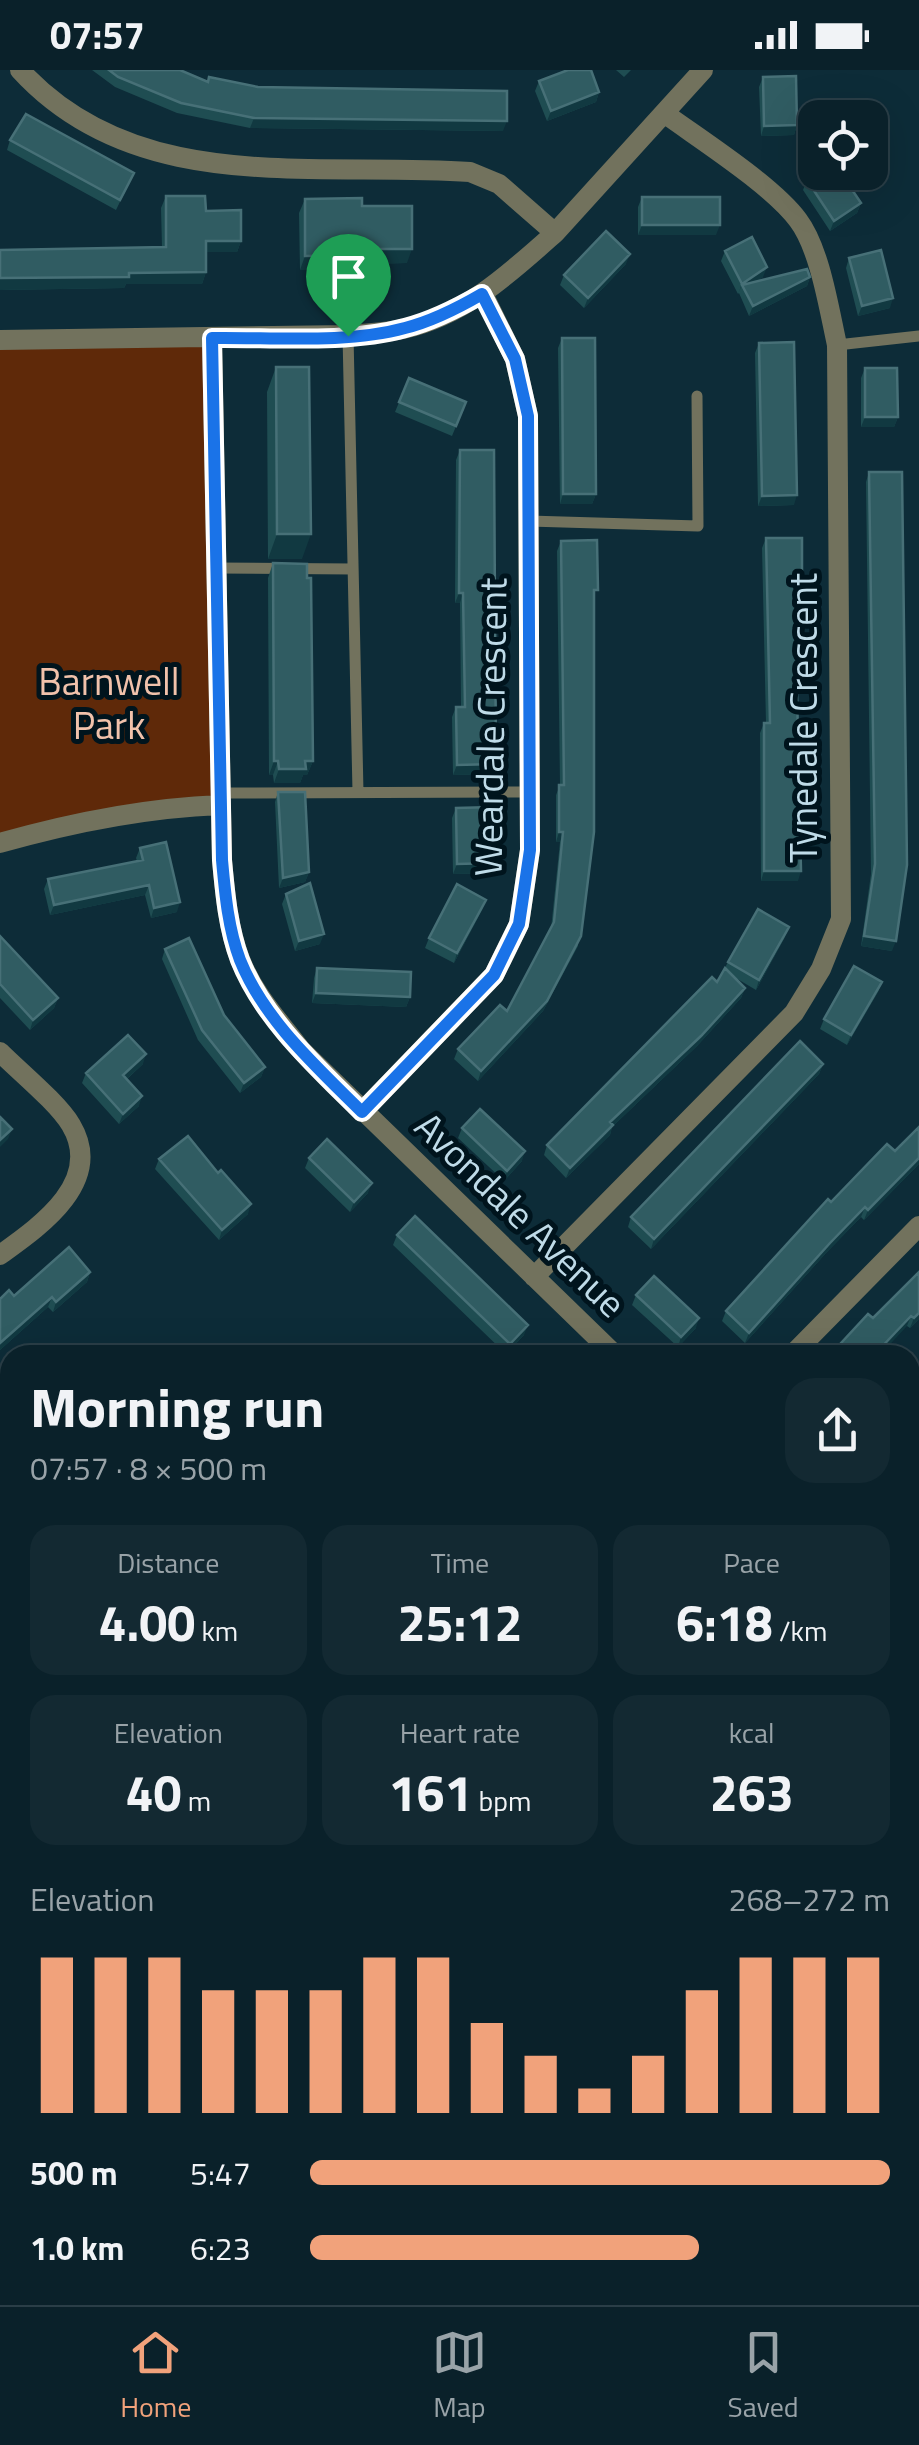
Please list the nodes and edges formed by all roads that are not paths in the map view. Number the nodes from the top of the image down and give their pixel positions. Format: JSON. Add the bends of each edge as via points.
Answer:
{"nodes":[{"id":1,"x":20,"y":70,"type":"edge"},
{"id":2,"x":703,"y":70,"type":"edge"},
{"id":3,"x":664,"y":113,"type":"junction"},
{"id":4,"x":555,"y":233,"type":"junction"},
{"id":5,"x":482,"y":294,"type":"junction"},
{"id":6,"x":348,"y":336,"type":"junction"},
{"id":7,"x":919,"y":336,"type":"edge"},
{"id":8,"x":212,"y":338,"type":"junction"},
{"id":9,"x":0,"y":340,"type":"edge"},
{"id":10,"x":837,"y":345,"type":"junction"},
{"id":11,"x":697,"y":396,"type":"dead end"},
{"id":12,"x":529,"y":522,"type":"junction"},
{"id":13,"x":216,"y":568,"type":"junction"},
{"id":14,"x":354,"y":569,"type":"junction"},
{"id":15,"x":358,"y":792,"type":"junction"},
{"id":16,"x":530,"y":792,"type":"junction"},
{"id":17,"x":220,"y":799,"type":"junction"},
{"id":18,"x":0,"y":843,"type":"edge"},
{"id":19,"x":0,"y":1052,"type":"edge"},
{"id":20,"x":362,"y":1112,"type":"junction"},
{"id":21,"x":919,"y":1226,"type":"edge"},
{"id":22,"x":0,"y":1256,"type":"edge"},
{"id":23,"x":534,"y":1276,"type":"junction"},
{"id":24,"x":605,"y":1345,"type":"edge"},
{"id":25,"x":802,"y":1345,"type":"edge"}],
"edges":[{"from":1,"to":4,"type":"street","via":[[88,124],[152,152],[252,168],[470,172],[499,184]]},
{"from":2,"to":3,"type":"street"},
{"from":3,"to":4,"type":"street"},
{"from":3,"to":10,"type":"street","name":"Tynedale Crescent","via":[[799,220],[822,276]]},
{"from":4,"to":5,"type":"street"},
{"from":5,"to":6,"type":"street","via":[[403,329]]},
{"from":5,"to":12,"type":"street","name":"Weardale Crescent","via":[[515,359],[528,416]]},
{"from":6,"to":8,"type":"street"},
{"from":6,"to":14,"type":"lane"},
{"from":7,"to":10,"type":"lane"},
{"from":8,"to":9,"type":"street"},
{"from":8,"to":13,"type":"street","name":"Avondale Avenue"},
{"from":10,"to":23,"type":"street","name":"Tynedale Crescent","via":[[841,919],[794,1013]]},
{"from":11,"to":12,"type":"lane","via":[[698,526]]},
{"from":12,"to":16,"type":"street","name":"Weardale Crescent"},
{"from":13,"to":14,"type":"lane"},
{"from":13,"to":17,"type":"street","name":"Avondale Avenue"},
{"from":14,"to":15,"type":"lane"},
{"from":15,"to":16,"type":"lane"},
{"from":15,"to":17,"type":"lane"},
{"from":16,"to":20,"type":"street","name":"Weardale Crescent","via":[[519,924],[494,975]]},
{"from":17,"to":18,"type":"street","via":[[99,817]]},
{"from":17,"to":20,"type":"street","name":"Avondale Avenue","via":[[228,913],[240,960],[300,1050]]},
{"from":19,"to":22,"type":"street","via":[[70,1124],[80,1148],[77,1177],[61,1206]]},
{"from":20,"to":23,"type":"street","name":"Avondale Avenue"},
{"from":21,"to":25,"type":"street"},
{"from":23,"to":24,"type":"street","name":"Avondale Avenue"}]}
